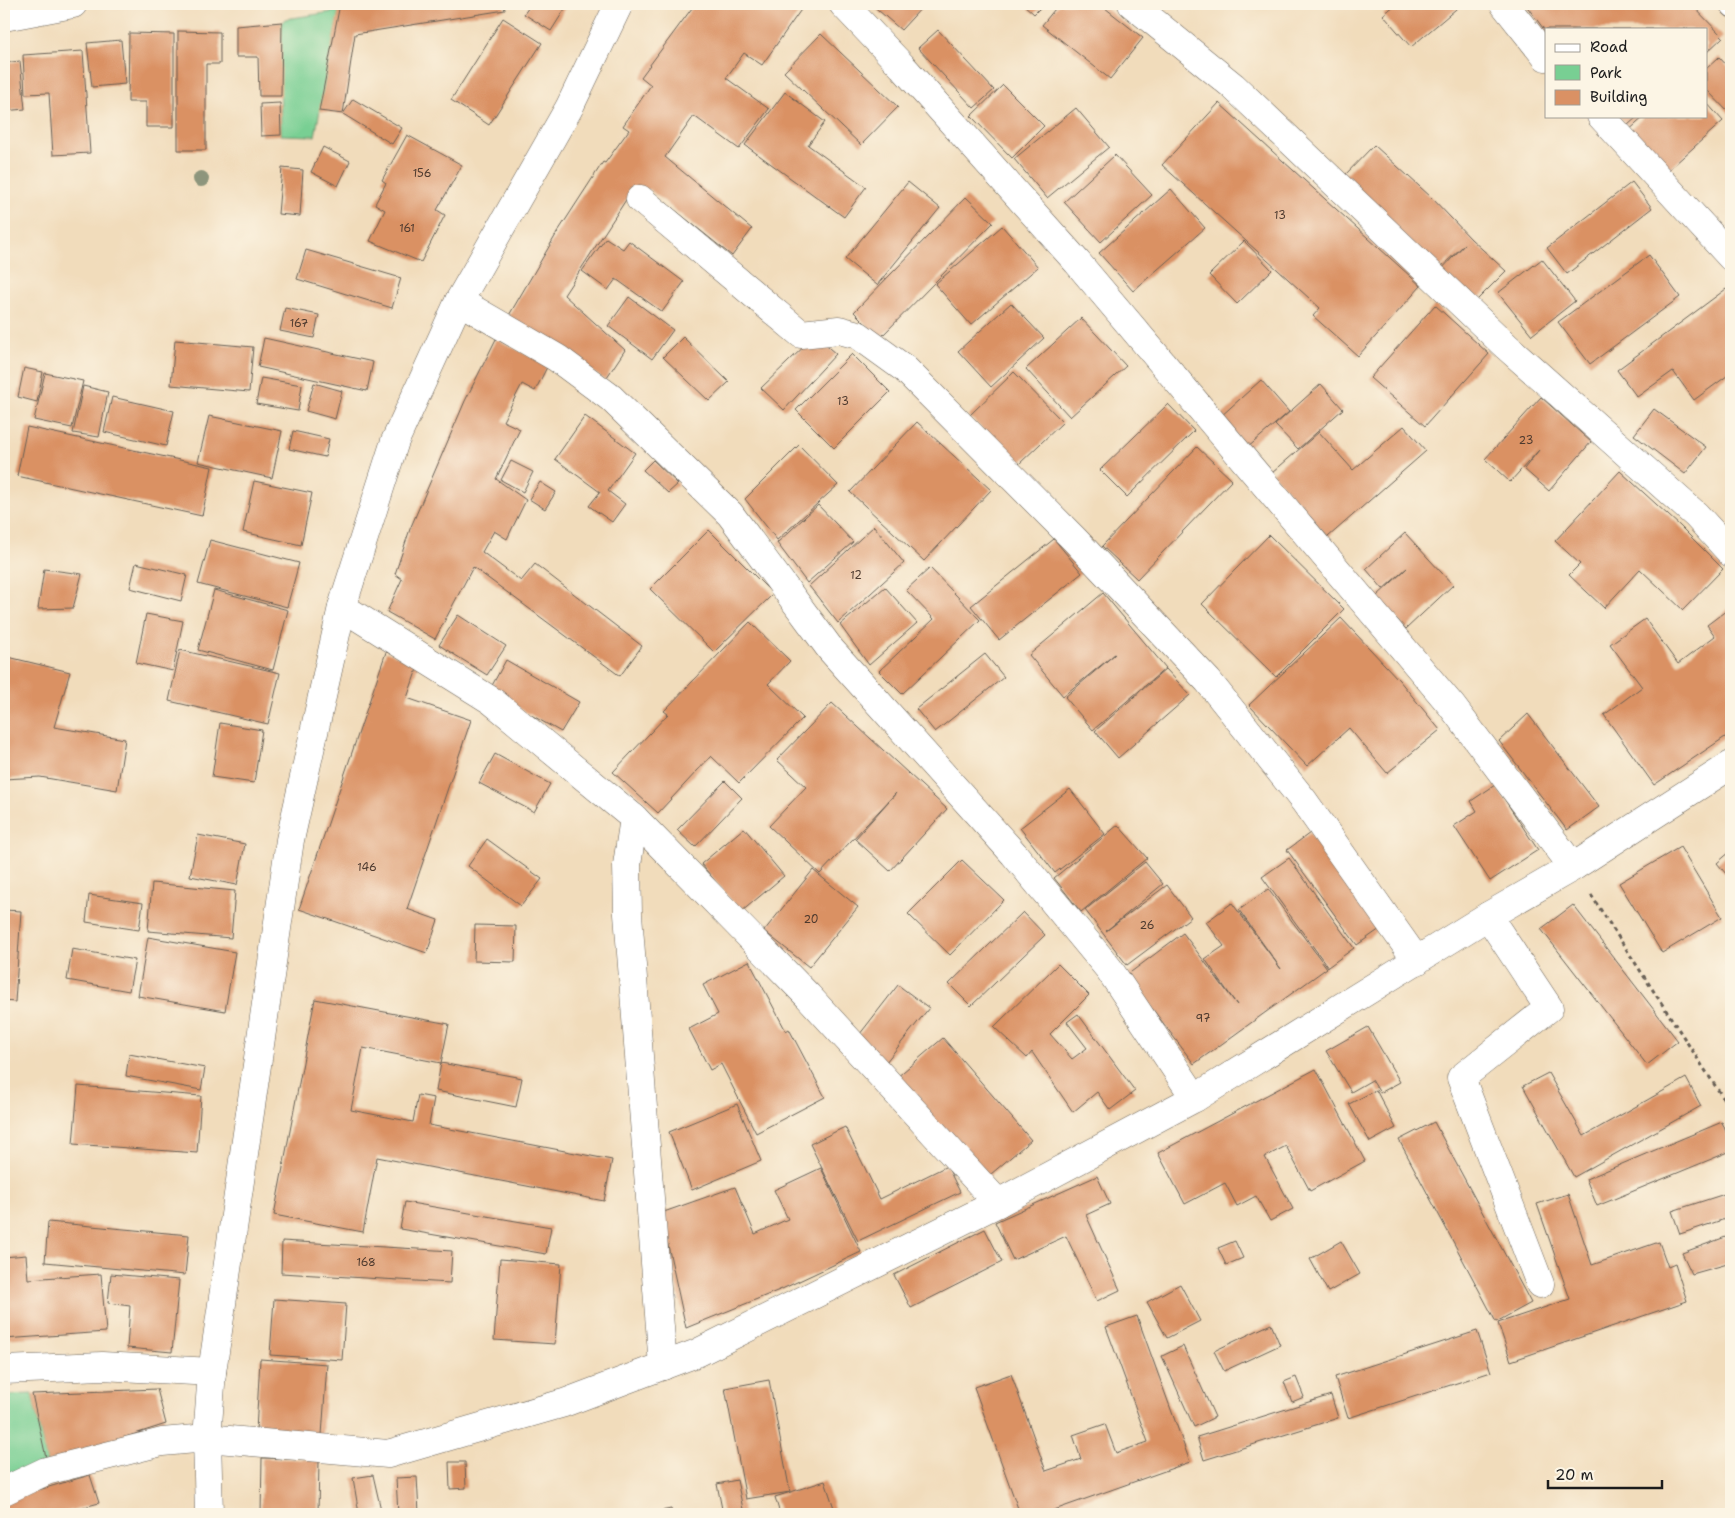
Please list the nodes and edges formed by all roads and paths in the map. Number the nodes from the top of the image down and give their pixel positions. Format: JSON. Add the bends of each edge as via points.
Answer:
{"nodes":[{"id":1,"x":73,"y":4,"type":"edge"},
{"id":2,"x":619,"y":4,"type":"edge"},
{"id":3,"x":843,"y":4,"type":"edge"},
{"id":4,"x":1132,"y":4,"type":"edge"},
{"id":5,"x":1504,"y":4,"type":"edge"},
{"id":6,"x":1727,"y":4,"type":"edge"},
{"id":7,"x":1731,"y":8,"type":"edge"},
{"id":8,"x":4,"y":17,"type":"edge"},
{"id":9,"x":1545,"y":56,"type":"edge"},
{"id":10,"x":1603,"y":118,"type":"edge"},
{"id":11,"x":640,"y":199,"type":"dead end"},
{"id":12,"x":1731,"y":257,"type":"edge"},
{"id":13,"x":459,"y":301,"type":"junction"},
{"id":14,"x":1731,"y":553,"type":"edge"},
{"id":15,"x":342,"y":607,"type":"junction"},
{"id":16,"x":1731,"y":765,"type":"edge"},
{"id":17,"x":634,"y":818,"type":"junction"},
{"id":18,"x":1573,"y":866,"type":"junction"},
{"id":19,"x":1488,"y":916,"type":"junction"},
{"id":20,"x":1417,"y":961,"type":"junction"},
{"id":21,"x":1195,"y":1098,"type":"junction"},
{"id":22,"x":1731,"y":1110,"type":"edge"},
{"id":23,"x":998,"y":1203,"type":"junction"},
{"id":24,"x":1540,"y":1284,"type":"dead end"},
{"id":25,"x":663,"y":1366,"type":"junction"},
{"id":26,"x":4,"y":1370,"type":"edge"},
{"id":27,"x":212,"y":1372,"type":"junction"},
{"id":28,"x":207,"y":1438,"type":"junction"},
{"id":29,"x":4,"y":1491,"type":"edge"},
{"id":30,"x":209,"y":1514,"type":"edge"}],
"edges":[{"from":1,"to":8,"type":"street"},
{"from":2,"to":13,"type":"street","via":[[569,108]]},
{"from":3,"to":18,"type":"street","via":[[1077,262],[1450,705]]},
{"from":4,"to":14,"type":"street","via":[[1233,86],[1506,346],[1696,515]]},
{"from":5,"to":9,"type":"street"},
{"from":6,"to":7,"type":"lane"},
{"from":10,"to":12,"type":"street"},
{"from":11,"to":20,"type":"street","via":[[801,334],[839,330],[858,335],[905,369],[1075,540],[1208,681],[1304,801]]},
{"from":13,"to":15,"type":"street","via":[[395,441]]},
{"from":13,"to":21,"type":"street","via":[[557,358],[612,398],[730,514],[831,650],[1014,854],[1109,969]]},
{"from":15,"to":17,"type":"street","via":[[492,701]]},
{"from":15,"to":27,"type":"street","via":[[290,840]]},
{"from":16,"to":18,"type":"street"},
{"from":17,"to":23,"type":"street","via":[[808,996]]},
{"from":17,"to":25,"type":"street","via":[[627,865],[628,914]]},
{"from":18,"to":19,"type":"street"},
{"from":18,"to":22,"type":"path"},
{"from":19,"to":20,"type":"street"},
{"from":19,"to":24,"type":"street","via":[[1550,1008],[1461,1078]]},
{"from":20,"to":21,"type":"street"},
{"from":21,"to":23,"type":"street"},
{"from":23,"to":25,"type":"street","via":[[705,1349]]},
{"from":25,"to":28,"type":"street","via":[[564,1404],[388,1454]]},
{"from":26,"to":27,"type":"street","via":[[102,1366]]},
{"from":27,"to":28,"type":"street"},
{"from":28,"to":29,"type":"street","via":[[162,1442],[46,1471]]},
{"from":28,"to":30,"type":"street"}]}
